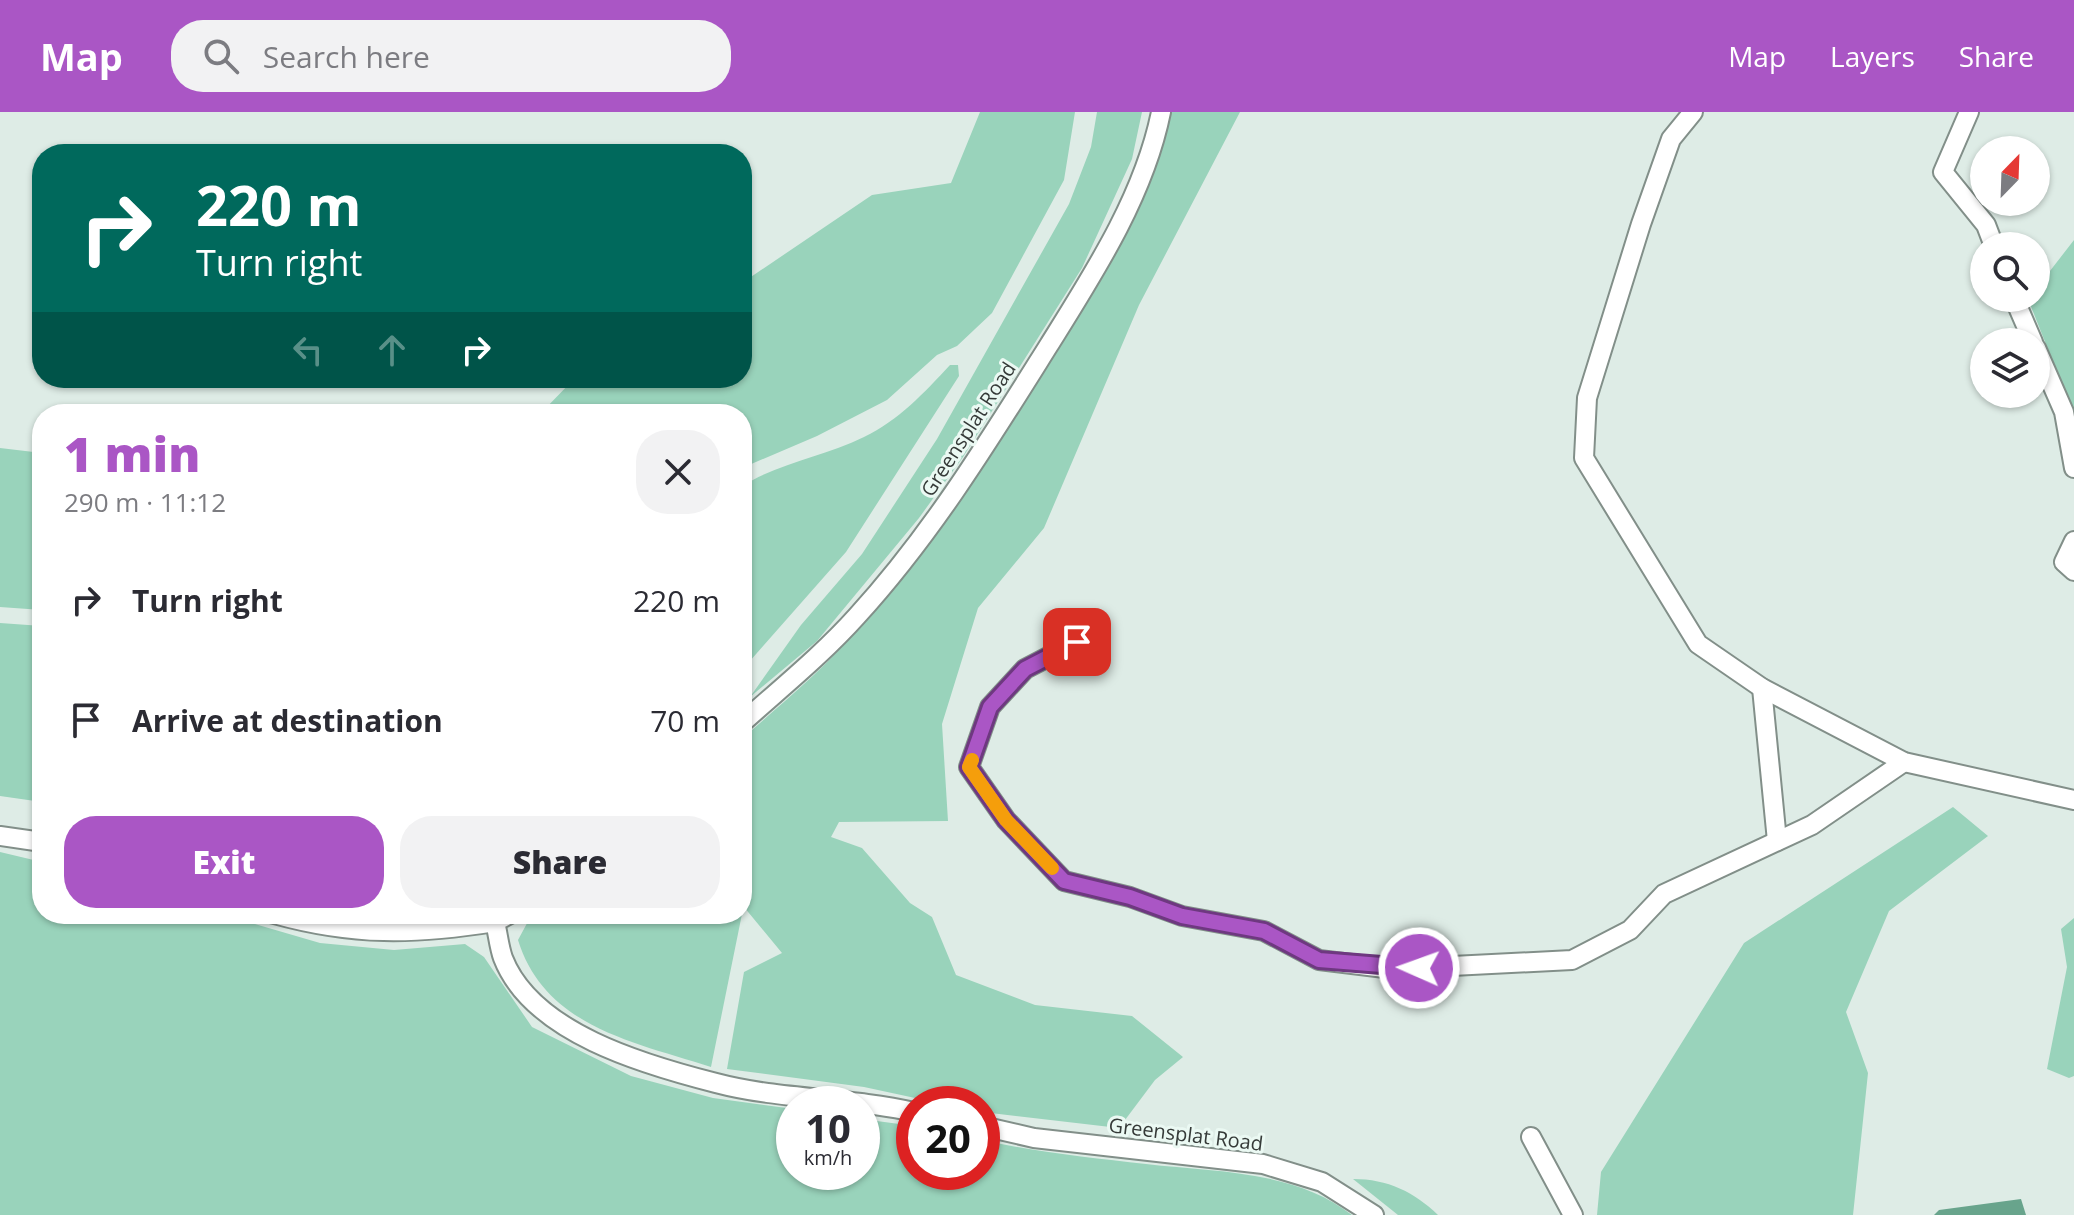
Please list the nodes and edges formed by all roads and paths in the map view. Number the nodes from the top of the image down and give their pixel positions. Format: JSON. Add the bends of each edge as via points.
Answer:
{"nodes":[{"id":1,"x":1161,"y":112,"type":"edge"},
{"id":2,"x":1693,"y":112,"type":"edge"},
{"id":3,"x":1969,"y":112,"type":"edge"},
{"id":4,"x":1989,"y":232,"type":"edge"},
{"id":5,"x":2050,"y":380,"type":"edge"},
{"id":6,"x":2074,"y":468,"type":"edge"},
{"id":7,"x":2074,"y":541,"type":"edge"},
{"id":8,"x":2074,"y":571,"type":"edge"},
{"id":9,"x":1077,"y":642,"type":"dead end"},
{"id":10,"x":1762,"y":688,"type":"junction"},
{"id":11,"x":752,"y":714,"type":"edge"},
{"id":12,"x":1904,"y":762,"type":"junction"},
{"id":13,"x":2074,"y":800,"type":"edge"},
{"id":14,"x":0,"y":836,"type":"edge"},
{"id":15,"x":32,"y":841,"type":"edge"},
{"id":16,"x":1777,"y":841,"type":"junction"},
{"id":17,"x":311,"y":924,"type":"edge"},
{"id":18,"x":466,"y":924,"type":"edge"},
{"id":19,"x":503,"y":924,"type":"edge"},
{"id":20,"x":896,"y":1109,"type":"edge"},
{"id":21,"x":1000,"y":1130,"type":"edge"},
{"id":22,"x":1531,"y":1137,"type":"dead end"},
{"id":23,"x":1374,"y":1215,"type":"edge"},
{"id":24,"x":1573,"y":1215,"type":"edge"}],
"edges":[{"from":1,"to":11,"type":"street","name":"Greensplat Road","via":[[1124,218],[958,488],[857,616]]},
{"from":2,"to":10,"type":"street","via":[[1671,139],[1641,224],[1587,398],[1584,458],[1698,644]]},
{"from":3,"to":4,"type":"street","via":[[1943,172]]},
{"from":5,"to":6,"type":"street","via":[[2064,412]]},
{"from":7,"to":8,"type":"street","via":[[2064,562]]},
{"from":9,"to":16,"type":"street","via":[[1025,669],[990,707],[969,767],[1006,820],[1064,881],[1182,916],[1264,931],[1319,960],[1393,969],[1572,960],[1630,930],[1664,894]]},
{"from":10,"to":12,"type":"street"},
{"from":10,"to":16,"type":"street"},
{"from":12,"to":13,"type":"street"},
{"from":12,"to":16,"type":"street","via":[[1812,825]]},
{"from":14,"to":15,"type":"street"},
{"from":17,"to":18,"type":"street","via":[[365,933],[411,933]]},
{"from":19,"to":20,"type":"street","via":[[503,959],[539,1007],[564,1027],[717,1084]]},
{"from":21,"to":23,"type":"street","name":"Greensplat Road","via":[[1263,1164],[1322,1182]]},
{"from":22,"to":24,"type":"street"}]}
